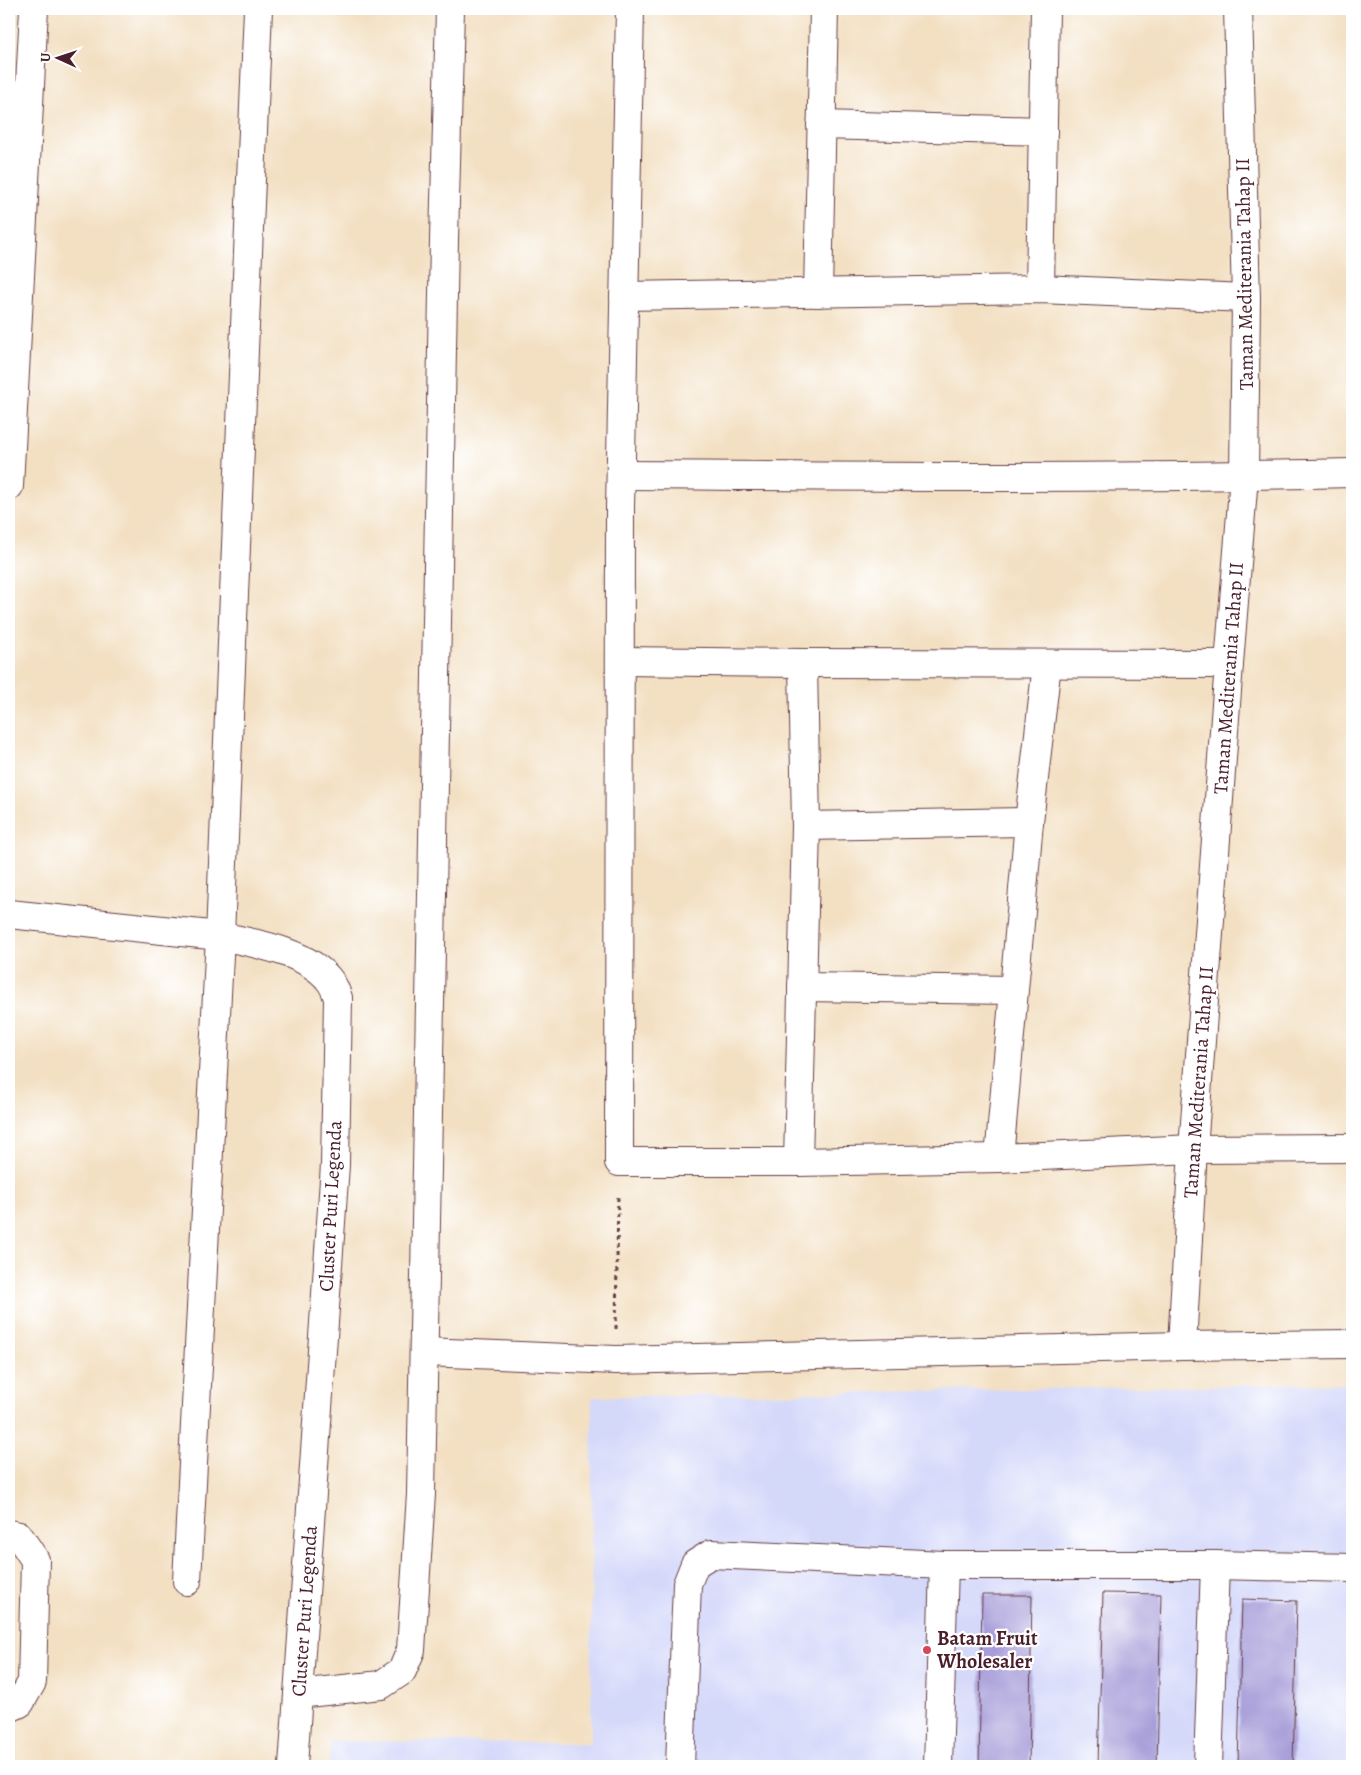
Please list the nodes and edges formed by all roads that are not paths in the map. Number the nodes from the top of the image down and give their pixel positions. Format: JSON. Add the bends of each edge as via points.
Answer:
{"nodes":[{"id":1,"x":34,"y":9,"type":"edge"},
{"id":2,"x":258,"y":9,"type":"edge"},
{"id":3,"x":450,"y":9,"type":"edge"},
{"id":4,"x":630,"y":9,"type":"edge"},
{"id":5,"x":824,"y":9,"type":"edge"},
{"id":6,"x":1045,"y":9,"type":"edge"},
{"id":7,"x":1238,"y":9,"type":"edge"},
{"id":8,"x":821,"y":125,"type":"junction"},
{"id":9,"x":1043,"y":131,"type":"junction"},
{"id":10,"x":1040,"y":289,"type":"junction"},
{"id":11,"x":818,"y":293,"type":"junction"},
{"id":12,"x":624,"y":296,"type":"junction"},
{"id":13,"x":1246,"y":298,"type":"junction"},
{"id":14,"x":1352,"y":473,"type":"edge"},
{"id":15,"x":621,"y":475,"type":"junction"},
{"id":16,"x":1244,"y":476,"type":"junction"},
{"id":17,"x":9,"y":486,"type":"edge"},
{"id":18,"x":620,"y":661,"type":"junction"},
{"id":19,"x":803,"y":663,"type":"junction"},
{"id":20,"x":1047,"y":664,"type":"junction"},
{"id":21,"x":1229,"y":664,"type":"junction"},
{"id":22,"x":1029,"y":822,"type":"junction"},
{"id":23,"x":806,"y":826,"type":"junction"},
{"id":24,"x":9,"y":914,"type":"edge"},
{"id":25,"x":220,"y":936,"type":"junction"},
{"id":26,"x":802,"y":988,"type":"junction"},
{"id":27,"x":1013,"y":990,"type":"junction"},
{"id":28,"x":1352,"y":1148,"type":"edge"},
{"id":29,"x":1193,"y":1149,"type":"junction"},
{"id":30,"x":999,"y":1158,"type":"junction"},
{"id":31,"x":798,"y":1162,"type":"junction"},
{"id":32,"x":1352,"y":1344,"type":"edge"},
{"id":33,"x":1182,"y":1346,"type":"junction"},
{"id":34,"x":424,"y":1352,"type":"junction"},
{"id":35,"x":9,"y":1534,"type":"edge"},
{"id":36,"x":944,"y":1565,"type":"junction"},
{"id":37,"x":1215,"y":1565,"type":"junction"},
{"id":38,"x":1352,"y":1568,"type":"edge"},
{"id":39,"x":187,"y":1581,"type":"dead end"},
{"id":40,"x":298,"y":1694,"type":"junction"},
{"id":41,"x":9,"y":1708,"type":"edge"},
{"id":42,"x":293,"y":1766,"type":"edge"},
{"id":43,"x":680,"y":1766,"type":"edge"},
{"id":44,"x":938,"y":1766,"type":"edge"},
{"id":45,"x":1208,"y":1766,"type":"edge"}],
"edges":[{"from":1,"to":17,"type":"street"},
{"from":2,"to":25,"type":"street"},
{"from":3,"to":34,"type":"street"},
{"from":4,"to":12,"type":"street"},
{"from":5,"to":8,"type":"street"},
{"from":6,"to":9,"type":"street"},
{"from":7,"to":13,"type":"street","name":"Taman Mediterania Tahap II"},
{"from":8,"to":9,"type":"street"},
{"from":8,"to":11,"type":"street"},
{"from":9,"to":10,"type":"street"},
{"from":10,"to":11,"type":"street"},
{"from":10,"to":13,"type":"street"},
{"from":11,"to":12,"type":"street"},
{"from":12,"to":15,"type":"street"},
{"from":13,"to":16,"type":"street","name":"Taman Mediterania Tahap II"},
{"from":14,"to":16,"type":"street"},
{"from":15,"to":16,"type":"street"},
{"from":15,"to":18,"type":"street"},
{"from":16,"to":21,"type":"street","name":"Taman Mediterania Tahap II"},
{"from":18,"to":19,"type":"street"},
{"from":18,"to":31,"type":"street","via":[[619,1162]]},
{"from":19,"to":20,"type":"street"},
{"from":19,"to":23,"type":"street"},
{"from":20,"to":21,"type":"street"},
{"from":20,"to":22,"type":"street"},
{"from":21,"to":29,"type":"street","name":"Taman Mediterania Tahap II"},
{"from":22,"to":23,"type":"street"},
{"from":22,"to":27,"type":"street"},
{"from":23,"to":26,"type":"street"},
{"from":24,"to":25,"type":"street","name":"Cluster Puri Legenda"},
{"from":25,"to":39,"type":"street"},
{"from":25,"to":40,"type":"street","name":"Cluster Puri Legenda","via":[[254,943],[312,964],[330,981],[338,998],[335,1165]]},
{"from":26,"to":27,"type":"street"},
{"from":26,"to":31,"type":"street"},
{"from":27,"to":30,"type":"street"},
{"from":28,"to":29,"type":"street"},
{"from":29,"to":30,"type":"street"},
{"from":29,"to":33,"type":"street","name":"Taman Mediterania Tahap II"},
{"from":30,"to":31,"type":"street"},
{"from":32,"to":33,"type":"street"},
{"from":33,"to":34,"type":"street","via":[[616,1360]]},
{"from":34,"to":40,"type":"street","via":[[421,1494],[411,1650],[402,1671],[381,1686]]},
{"from":35,"to":41,"type":"street","via":[[19,1536],[36,1560],[32,1682],[20,1703]]},
{"from":36,"to":37,"type":"street"},
{"from":36,"to":43,"type":"street","via":[[712,1554],[696,1564],[687,1584]]},
{"from":36,"to":44,"type":"street"},
{"from":37,"to":38,"type":"street"},
{"from":37,"to":45,"type":"street"},
{"from":40,"to":42,"type":"street","name":"Cluster Puri Legenda"}]}
